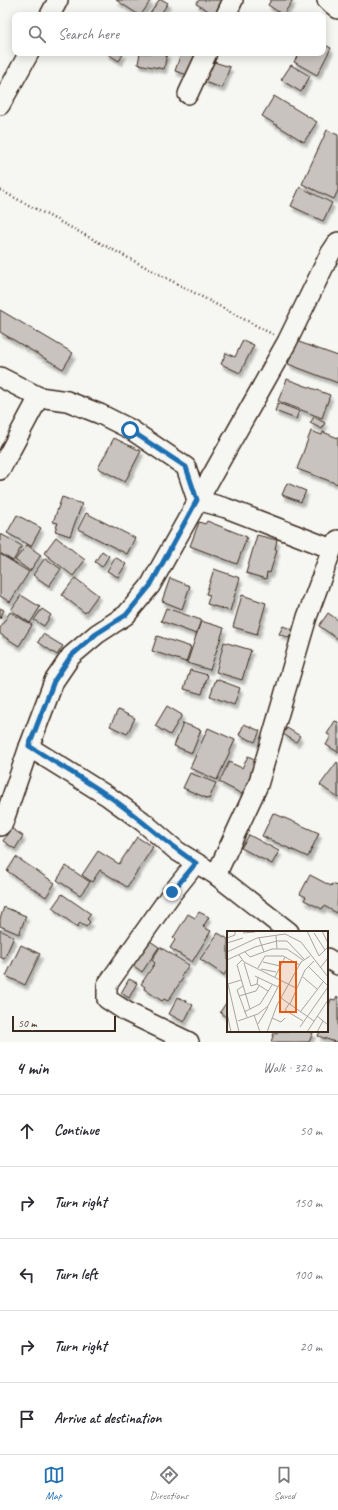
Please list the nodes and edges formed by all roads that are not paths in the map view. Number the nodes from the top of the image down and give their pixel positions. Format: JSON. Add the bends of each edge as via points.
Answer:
{"nodes":[{"id":1,"x":58,"y":0,"type":"edge"},
{"id":2,"x":233,"y":0,"type":"edge"},
{"id":3,"x":327,"y":0,"type":"edge"},
{"id":4,"x":338,"y":9,"type":"edge"},
{"id":5,"x":52,"y":12,"type":"edge"},
{"id":6,"x":227,"y":12,"type":"edge"},
{"id":7,"x":27,"y":56,"type":"edge"},
{"id":8,"x":206,"y":56,"type":"edge"},
{"id":9,"x":6,"y":81,"type":"edge"},
{"id":10,"x":188,"y":94,"type":"dead end"},
{"id":11,"x":0,"y":105,"type":"edge"},
{"id":12,"x":338,"y":242,"type":"edge"},
{"id":13,"x":0,"y":377,"type":"edge"},
{"id":14,"x":39,"y":397,"type":"junction"},
{"id":15,"x":0,"y":470,"type":"edge"},
{"id":16,"x":197,"y":500,"type":"junction"},
{"id":17,"x":335,"y":544,"type":"edge"},
{"id":18,"x":29,"y":746,"type":"junction"},
{"id":19,"x":0,"y":826,"type":"edge"},
{"id":20,"x":196,"y":863,"type":"junction"},
{"id":21,"x":216,"y":876,"type":"junction"},
{"id":22,"x":288,"y":931,"type":"edge"},
{"id":23,"x":328,"y":959,"type":"edge"},
{"id":24,"x":338,"y":965,"type":"edge"},
{"id":25,"x":189,"y":1042,"type":"edge"}],
"edges":[{"from":1,"to":5,"type":"street"},
{"from":2,"to":6,"type":"street"},
{"from":3,"to":4,"type":"street"},
{"from":7,"to":9,"type":"street"},
{"from":8,"to":10,"type":"street"},
{"from":9,"to":11,"type":"street"},
{"from":12,"to":16,"type":"street","via":[[287,342]]},
{"from":13,"to":14,"type":"street"},
{"from":14,"to":15,"type":"street"},
{"from":14,"to":16,"type":"street","via":[[67,401],[130,430],[186,467]]},
{"from":16,"to":17,"type":"street"},
{"from":16,"to":18,"type":"street","via":[[150,586],[126,615],[96,634],[71,656],[54,681]]},
{"from":17,"to":21,"type":"street","via":[[307,617],[258,785]]},
{"from":18,"to":19,"type":"street"},
{"from":18,"to":20,"type":"street","via":[[109,797]]},
{"from":20,"to":21,"type":"street"},
{"from":20,"to":25,"type":"street","via":[[172,892],[107,985],[107,999],[127,1012]]},
{"from":21,"to":22,"type":"street"},
{"from":23,"to":24,"type":"street"}]}
